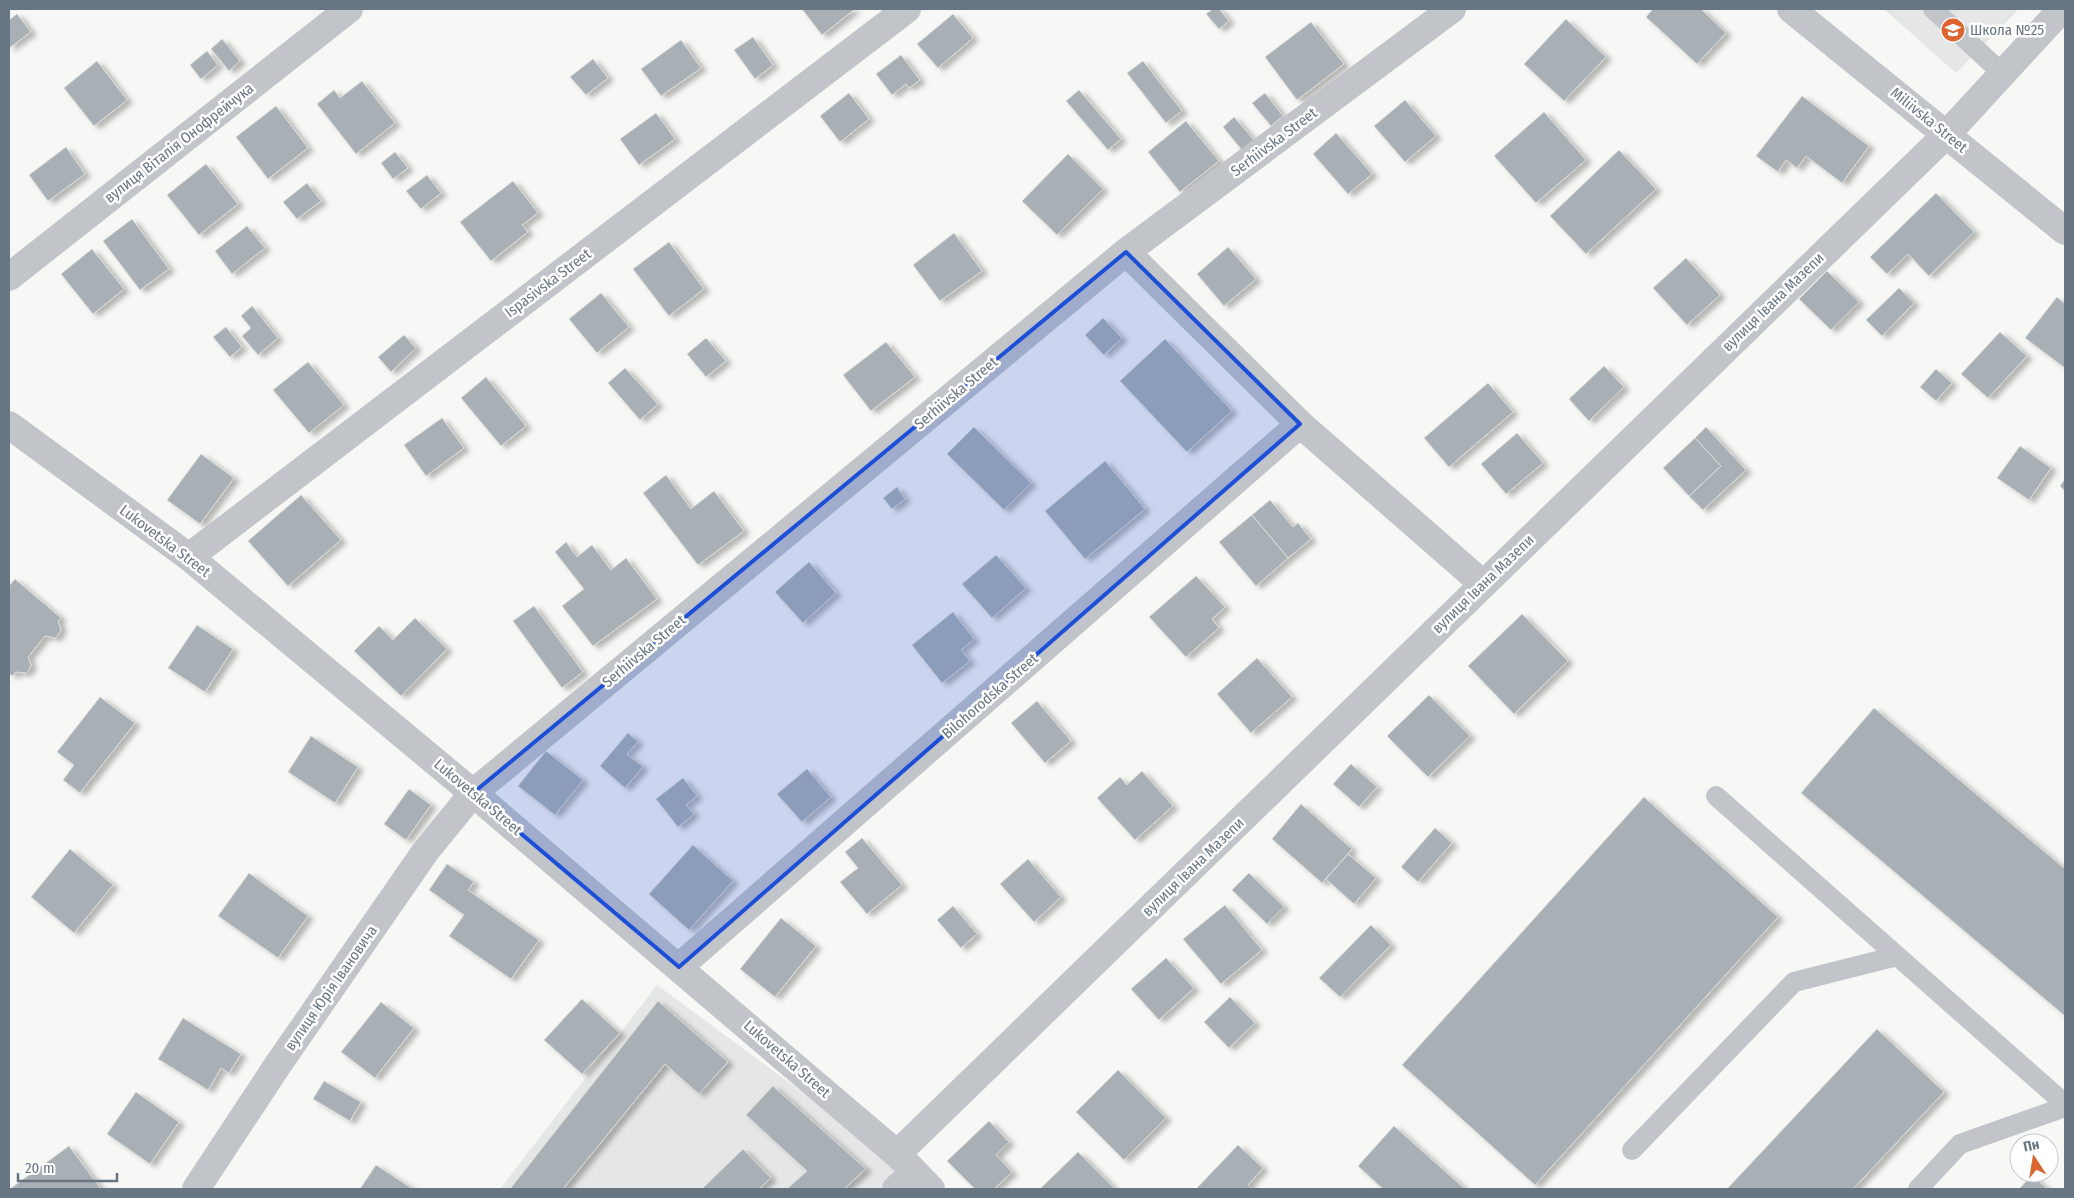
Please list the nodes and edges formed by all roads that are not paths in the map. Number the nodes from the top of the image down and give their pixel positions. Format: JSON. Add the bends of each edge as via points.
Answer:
{"nodes":[{"id":1,"x":349,"y":9,"type":"edge"},
{"id":2,"x":907,"y":9,"type":"edge"},
{"id":3,"x":1452,"y":9,"type":"edge"},
{"id":4,"x":1791,"y":9,"type":"edge"},
{"id":5,"x":1933,"y":9,"type":"edge"},
{"id":6,"x":2062,"y":9,"type":"edge"},
{"id":7,"x":2002,"y":74,"type":"junction"},
{"id":8,"x":1946,"y":134,"type":"junction"},
{"id":9,"x":2065,"y":231,"type":"edge"},
{"id":10,"x":1126,"y":252,"type":"junction"},
{"id":11,"x":9,"y":277,"type":"edge"},
{"id":12,"x":1300,"y":424,"type":"junction"},
{"id":13,"x":9,"y":425,"type":"edge"},
{"id":14,"x":189,"y":557,"type":"junction"},
{"id":15,"x":1483,"y":584,"type":"junction"},
{"id":16,"x":473,"y":792,"type":"junction"},
{"id":17,"x":1716,"y":796,"type":"dead end"},
{"id":18,"x":1898,"y":956,"type":"junction"},
{"id":19,"x":679,"y":967,"type":"junction"},
{"id":20,"x":2065,"y":1106,"type":"edge"},
{"id":21,"x":1632,"y":1150,"type":"dead end"},
{"id":22,"x":910,"y":1176,"type":"edge"},
{"id":23,"x":196,"y":1189,"type":"edge"},
{"id":24,"x":1918,"y":1189,"type":"edge"}],
"edges":[{"from":1,"to":11,"type":"street","name":"вулиця Віталія Онофрейчука"},
{"from":2,"to":14,"type":"street","name":"Ispasivska Street"},
{"from":3,"to":10,"type":"street","name":"Serhiivska Street"},
{"from":4,"to":8,"type":"street","name":"Miliivska Street"},
{"from":5,"to":7,"type":"lane"},
{"from":6,"to":7,"type":"street","name":"вулиця Івана Мазепи"},
{"from":7,"to":8,"type":"street","name":"вулиця Івана Мазепи"},
{"from":8,"to":9,"type":"street","name":"Miliivska Street"},
{"from":8,"to":15,"type":"street","name":"вулиця Івана Мазепи"},
{"from":10,"to":12,"type":"street"},
{"from":10,"to":16,"type":"street","name":"Serhiivska Street"},
{"from":12,"to":15,"type":"street"},
{"from":12,"to":19,"type":"street","name":"Bilohorodska Street"},
{"from":13,"to":14,"type":"street","name":"Lukovetska Street"},
{"from":14,"to":16,"type":"street","name":"Lukovetska Street"},
{"from":15,"to":22,"type":"street","name":"вулиця Івана Мазепи"},
{"from":16,"to":19,"type":"street","name":"Lukovetska Street"},
{"from":16,"to":23,"type":"street","name":"вулиця Юрія Івановича","via":[[425,852]]},
{"from":17,"to":18,"type":"lane"},
{"from":18,"to":20,"type":"lane"},
{"from":18,"to":21,"type":"lane","via":[[1794,982]]},
{"from":19,"to":22,"type":"street","name":"Lukovetska Street"},
{"from":20,"to":24,"type":"lane","via":[[1960,1144]]}]}
